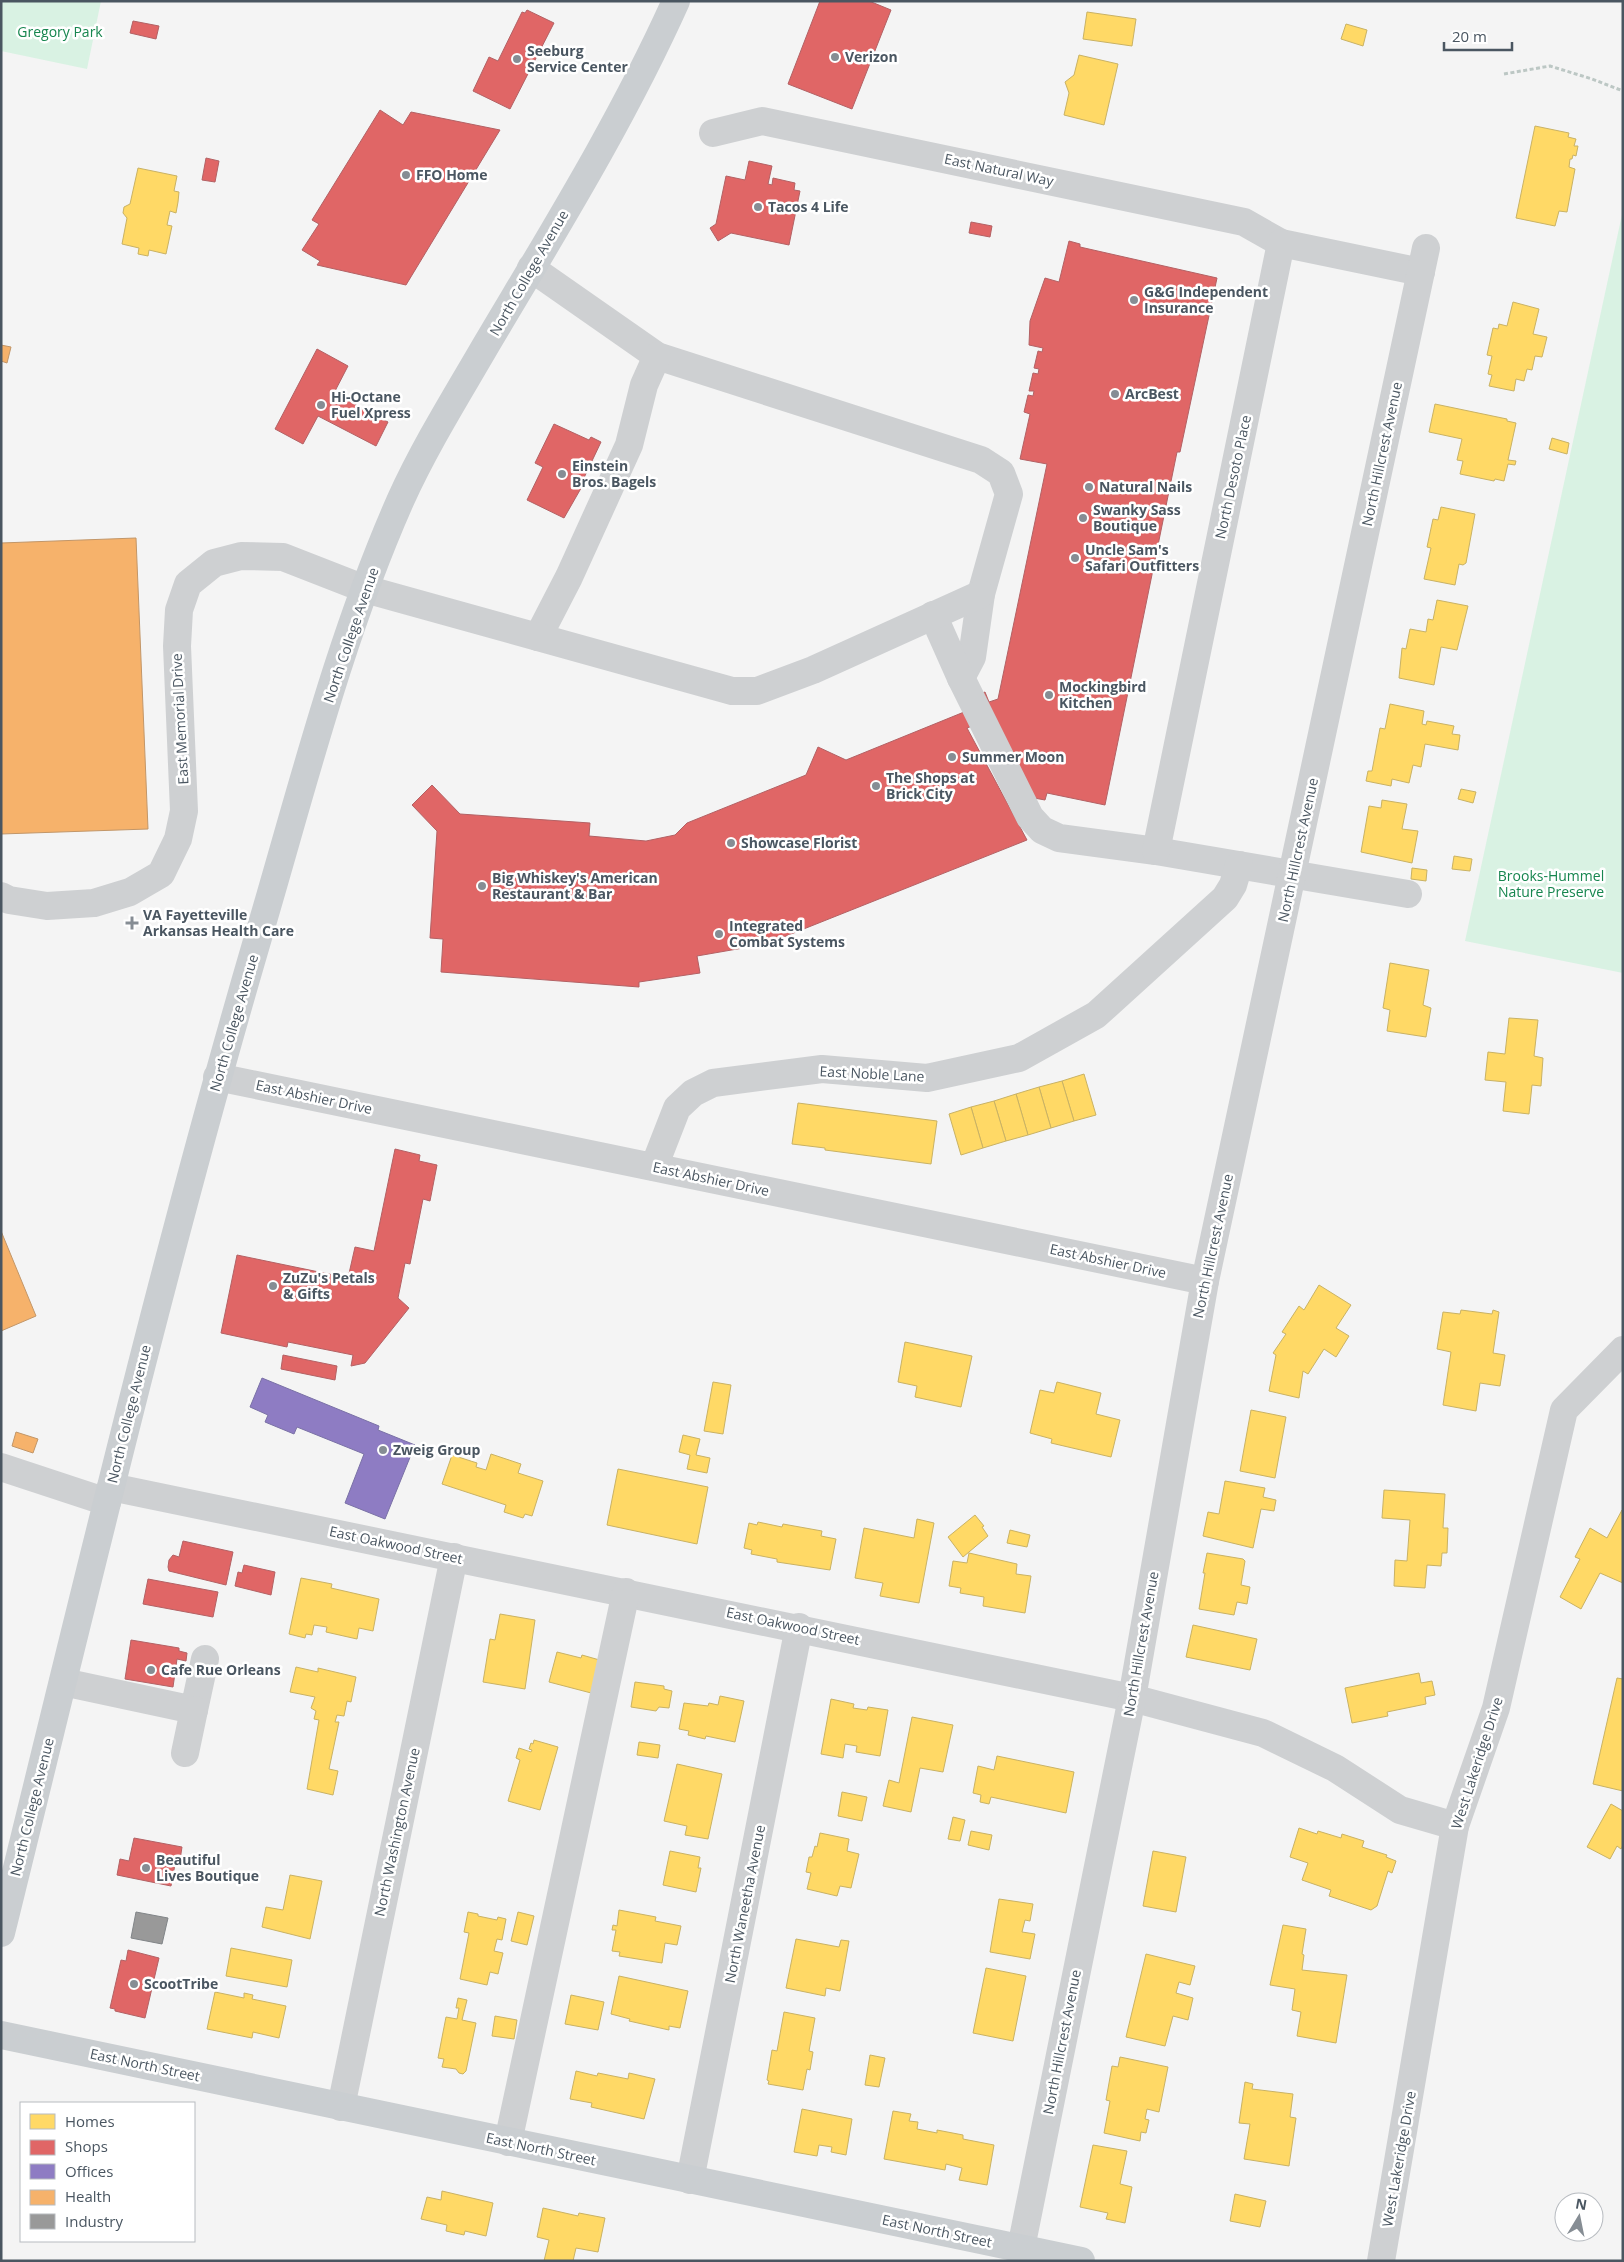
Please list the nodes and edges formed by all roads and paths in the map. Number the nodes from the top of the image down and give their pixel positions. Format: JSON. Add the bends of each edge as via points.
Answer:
{"nodes":[{"id":1,"x":676,"y":1,"type":"edge"},
{"id":2,"x":1504,"y":74,"type":"dead end"},
{"id":3,"x":1623,"y":91,"type":"edge"},
{"id":4,"x":713,"y":133,"type":"dead end"},
{"id":5,"x":1281,"y":243,"type":"junction"},
{"id":6,"x":532,"y":268,"type":"junction"},
{"id":7,"x":657,"y":356,"type":"junction"},
{"id":8,"x":365,"y":589,"type":"junction"},
{"id":9,"x":982,"y":594,"type":"junction"},
{"id":10,"x":933,"y":615,"type":"junction"},
{"id":11,"x":538,"y":637,"type":"junction"},
{"id":12,"x":961,"y":678,"type":"junction"},
{"id":13,"x":1156,"y":851,"type":"junction"},
{"id":14,"x":1239,"y":865,"type":"junction"},
{"id":15,"x":1293,"y":874,"type":"junction"},
{"id":16,"x":1408,"y":894,"type":"dead end"},
{"id":17,"x":1,"y":896,"type":"edge"},
{"id":18,"x":217,"y":1078,"type":"junction"},
{"id":19,"x":654,"y":1167,"type":"junction"},
{"id":20,"x":1205,"y":1281,"type":"junction"},
{"id":21,"x":1623,"y":1350,"type":"edge"},
{"id":22,"x":1,"y":1467,"type":"edge"},
{"id":23,"x":109,"y":1494,"type":"junction"},
{"id":24,"x":454,"y":1557,"type":"junction"},
{"id":25,"x":626,"y":1592,"type":"junction"},
{"id":26,"x":799,"y":1627,"type":"junction"},
{"id":27,"x":205,"y":1659,"type":"dead end"},
{"id":28,"x":63,"y":1682,"type":"junction"},
{"id":29,"x":1132,"y":1698,"type":"junction"},
{"id":30,"x":194,"y":1710,"type":"junction"},
{"id":31,"x":185,"y":1752,"type":"dead end"},
{"id":32,"x":1455,"y":1826,"type":"junction"},
{"id":33,"x":1,"y":1932,"type":"edge"},
{"id":34,"x":1,"y":2035,"type":"edge"},
{"id":35,"x":341,"y":2107,"type":"junction"},
{"id":36,"x":508,"y":2142,"type":"junction"},
{"id":37,"x":690,"y":2180,"type":"junction"},
{"id":38,"x":1021,"y":2248,"type":"junction"},
{"id":39,"x":1081,"y":2261,"type":"edge"},
{"id":40,"x":1381,"y":2261,"type":"edge"}],
"edges":[{"from":1,"to":6,"type":"main road","name":"North College Avenue","via":[[647,66]]},
{"from":2,"to":3,"type":"path","via":[[1550,66]]},
{"from":4,"to":5,"type":"street","name":"East Natural Way","via":[[762,120],[1244,222]]},
{"from":5,"to":13,"type":"street","name":"North Desoto Place"},
{"from":5,"to":15,"type":"street","name":"North Hillcrest Avenue","via":[[1423,260]]},
{"from":6,"to":7,"type":"street"},
{"from":6,"to":8,"type":"main road","name":"North College Avenue","via":[[458,392],[402,496]]},
{"from":7,"to":9,"type":"street","via":[[981,460],[1001,473],[1009,494]]},
{"from":7,"to":11,"type":"street","via":[[644,385],[629,445]]},
{"from":8,"to":11,"type":"street","name":"East Memorial Drive"},
{"from":8,"to":17,"type":"street","name":"East Memorial Drive","via":[[283,557],[241,556],[214,563],[188,584],[178,610],[177,646],[184,811],[178,839],[161,874],[130,892],[94,903],[47,906]]},
{"from":8,"to":18,"type":"main road","name":"North College Avenue","via":[[339,662]]},
{"from":9,"to":10,"type":"street","name":"East Memorial Drive"},
{"from":9,"to":12,"type":"street","via":[[972,657]]},
{"from":10,"to":11,"type":"street","name":"East Memorial Drive","via":[[813,670],[748,692],[732,691]]},
{"from":10,"to":12,"type":"street"},
{"from":12,"to":13,"type":"street","via":[[1030,817],[1042,830],[1059,838]]},
{"from":13,"to":14,"type":"street"},
{"from":14,"to":15,"type":"street"},
{"from":14,"to":19,"type":"street","name":"East Noble Lane","via":[[1225,898],[1096,1015],[1019,1058],[927,1078],[822,1070],[713,1083],[693,1093],[677,1108]]},
{"from":15,"to":16,"type":"street"},
{"from":15,"to":20,"type":"street","name":"North Hillcrest Avenue"},
{"from":18,"to":19,"type":"street","name":"East Abshier Drive"},
{"from":18,"to":23,"type":"main road","name":"North College Avenue"},
{"from":19,"to":20,"type":"street","name":"East Abshier Drive"},
{"from":20,"to":29,"type":"street","name":"North Hillcrest Avenue"},
{"from":21,"to":32,"type":"street","name":"West Lakeridge Drive","via":[[1564,1410],[1496,1708]]},
{"from":22,"to":23,"type":"street","name":"East Oakwood Street"},
{"from":23,"to":24,"type":"street","name":"East Oakwood Street"},
{"from":23,"to":28,"type":"main road","name":"North College Avenue"},
{"from":24,"to":25,"type":"street","name":"East Oakwood Street"},
{"from":24,"to":35,"type":"street","name":"North Washington Avenue"},
{"from":25,"to":26,"type":"street","name":"East Oakwood Street"},
{"from":25,"to":36,"type":"street"},
{"from":26,"to":29,"type":"street","name":"East Oakwood Street"},
{"from":26,"to":37,"type":"street","name":"North Waneetha Avenue"},
{"from":27,"to":30,"type":"street"},
{"from":28,"to":30,"type":"street"},
{"from":28,"to":33,"type":"main road","name":"North College Avenue"},
{"from":29,"to":32,"type":"street","name":"East Oakwood Street","via":[[1262,1733],[1336,1768],[1400,1810]]},
{"from":29,"to":38,"type":"street","name":"North Hillcrest Avenue"},
{"from":30,"to":31,"type":"street"},
{"from":32,"to":40,"type":"street","name":"West Lakeridge Drive"},
{"from":34,"to":35,"type":"main road","name":"East North Street"},
{"from":35,"to":36,"type":"main road","name":"East North Street"},
{"from":36,"to":37,"type":"main road","name":"East North Street"},
{"from":37,"to":38,"type":"main road","name":"East North Street"},
{"from":38,"to":39,"type":"main road","name":"East North Street"}]}
